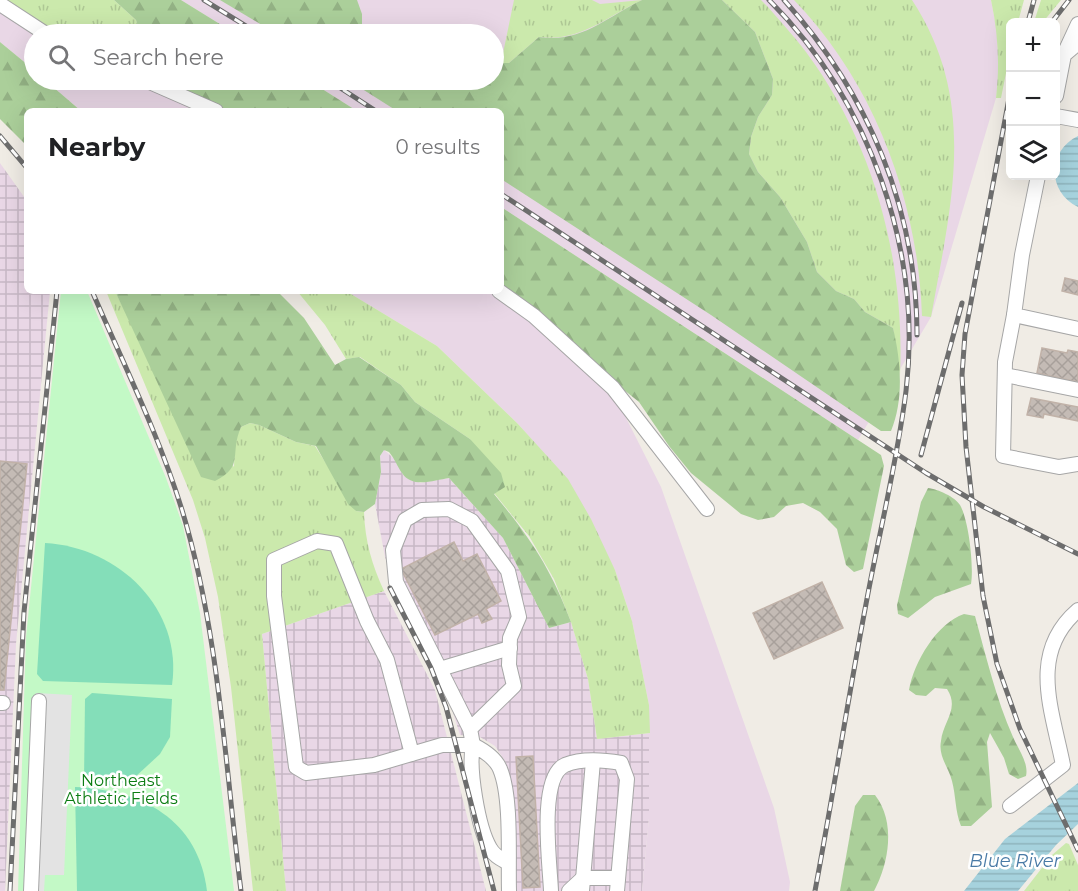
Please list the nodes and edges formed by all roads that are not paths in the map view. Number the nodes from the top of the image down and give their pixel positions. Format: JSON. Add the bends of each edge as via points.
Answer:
{"nodes":[{"id":1,"x":0,"y":4,"type":"edge"},
{"id":2,"x":31,"y":24,"type":"edge"},
{"id":3,"x":1078,"y":24,"type":"edge"},
{"id":4,"x":1078,"y":43,"type":"edge"},
{"id":5,"x":1064,"y":55,"type":"junction"},
{"id":6,"x":1060,"y":76,"type":"edge"},
{"id":7,"x":168,"y":90,"type":"edge"},
{"id":8,"x":209,"y":108,"type":"edge"},
{"id":9,"x":1060,"y":117,"type":"edge"},
{"id":10,"x":1078,"y":120,"type":"edge"},
{"id":11,"x":1037,"y":180,"type":"edge"},
{"id":12,"x":503,"y":294,"type":"edge"},
{"id":13,"x":1014,"y":315,"type":"junction"},
{"id":14,"x":1078,"y":329,"type":"edge"},
{"id":15,"x":1005,"y":375,"type":"junction"},
{"id":16,"x":1078,"y":390,"type":"edge"},
{"id":17,"x":1078,"y":464,"type":"edge"},
{"id":18,"x":707,"y":509,"type":"dead end"},
{"id":19,"x":1078,"y":610,"type":"edge"},
{"id":20,"x":510,"y":648,"type":"junction"},
{"id":21,"x":440,"y":669,"type":"junction"},
{"id":22,"x":39,"y":701,"type":"dead end"},
{"id":23,"x":470,"y":729,"type":"junction"},
{"id":24,"x":473,"y":746,"type":"junction"},
{"id":25,"x":412,"y":754,"type":"junction"},
{"id":26,"x":593,"y":761,"type":"junction"},
{"id":27,"x":1010,"y":806,"type":"dead end"},
{"id":28,"x":508,"y":863,"type":"junction"},
{"id":29,"x":583,"y":885,"type":"edge"},
{"id":30,"x":618,"y":885,"type":"edge"},
{"id":31,"x":31,"y":891,"type":"edge"},
{"id":32,"x":509,"y":891,"type":"edge"},
{"id":33,"x":551,"y":891,"type":"edge"},
{"id":34,"x":569,"y":891,"type":"edge"}],
"edges":[{"from":1,"to":2,"type":"lane"},
{"from":3,"to":5,"type":"lane"},
{"from":4,"to":5,"type":"lane"},
{"from":5,"to":6,"type":"lane"},
{"from":7,"to":8,"type":"lane"},
{"from":9,"to":10,"type":"lane"},
{"from":11,"to":13,"type":"lane"},
{"from":12,"to":18,"type":"lane","via":[[534,316],[613,388]]},
{"from":13,"to":14,"type":"lane"},
{"from":13,"to":15,"type":"lane"},
{"from":15,"to":16,"type":"lane"},
{"from":15,"to":17,"type":"lane","via":[[1003,456],[1059,467]]},
{"from":19,"to":27,"type":"lane","via":[[1053,640],[1046,676],[1063,765]]},
{"from":20,"to":21,"type":"lane"},
{"from":20,"to":21,"type":"lane","via":[[519,617],[508,571],[472,521],[449,509],[423,510],[405,520],[393,550],[396,582]]},
{"from":20,"to":23,"type":"lane","via":[[514,686]]},
{"from":21,"to":23,"type":"lane"},
{"from":22,"to":31,"type":"lane"},
{"from":23,"to":24,"type":"lane"},
{"from":24,"to":25,"type":"lane","via":[[442,745]]},
{"from":24,"to":28,"type":"lane","via":[[470,761],[489,847]]},
{"from":24,"to":28,"type":"lane","via":[[484,750],[500,767],[505,788]]},
{"from":25,"to":25,"type":"lane","via":[[374,765],[306,772],[296,767],[274,596],[274,560],[317,541],[336,544],[387,660]]},
{"from":26,"to":29,"type":"lane"},
{"from":26,"to":30,"type":"lane","via":[[621,763],[627,779]]},
{"from":26,"to":33,"type":"lane","via":[[564,765],[555,774],[548,798]]},
{"from":28,"to":32,"type":"lane"},
{"from":29,"to":30,"type":"lane"},
{"from":29,"to":34,"type":"lane"}]}
